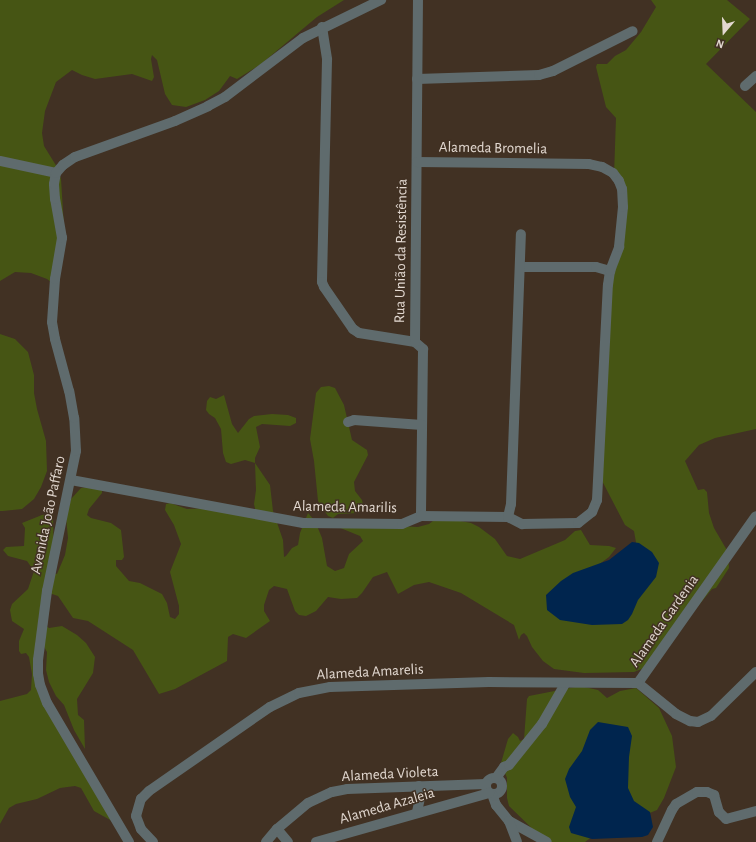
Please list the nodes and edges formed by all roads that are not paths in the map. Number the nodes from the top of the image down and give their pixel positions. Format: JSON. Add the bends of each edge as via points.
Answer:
{"nodes":[{"id":1,"x":381,"y":0,"type":"edge"},
{"id":2,"x":418,"y":0,"type":"edge"},
{"id":3,"x":322,"y":27,"type":"junction"},
{"id":4,"x":633,"y":31,"type":"dead end"},
{"id":5,"x":756,"y":76,"type":"edge"},
{"id":6,"x":417,"y":79,"type":"junction"},
{"id":7,"x":745,"y":86,"type":"dead end"},
{"id":8,"x":0,"y":161,"type":"edge"},
{"id":9,"x":417,"y":162,"type":"junction"},
{"id":10,"x":56,"y":173,"type":"junction"},
{"id":11,"x":521,"y":234,"type":"dead end"},
{"id":12,"x":520,"y":267,"type":"junction"},
{"id":13,"x":610,"y":271,"type":"junction"},
{"id":14,"x":415,"y":342,"type":"junction"},
{"id":15,"x":348,"y":422,"type":"dead end"},
{"id":16,"x":422,"y":425,"type":"junction"},
{"id":17,"x":71,"y":480,"type":"junction"},
{"id":18,"x":592,"y":512,"type":"joint"},
{"id":19,"x":421,"y":516,"type":"junction"},
{"id":20,"x":756,"y":516,"type":"edge"},
{"id":21,"x":508,"y":517,"type":"junction"},
{"id":22,"x":756,"y":672,"type":"edge"},
{"id":23,"x":638,"y":683,"type":"junction"},
{"id":24,"x":565,"y":684,"type":"junction"},
{"id":25,"x":419,"y":786,"type":"junction"},
{"id":26,"x":494,"y":787,"type":"junction"},
{"id":27,"x":756,"y":810,"type":"edge"},
{"id":28,"x":417,"y":812,"type":"junction"},
{"id":29,"x":509,"y":821,"type":"junction"},
{"id":30,"x":277,"y":829,"type":"junction"},
{"id":31,"x":129,"y":842,"type":"edge"},
{"id":32,"x":153,"y":842,"type":"edge"},
{"id":33,"x":266,"y":842,"type":"edge"},
{"id":34,"x":288,"y":842,"type":"edge"},
{"id":35,"x":316,"y":842,"type":"edge"},
{"id":36,"x":517,"y":842,"type":"edge"},
{"id":37,"x":547,"y":842,"type":"edge"},
{"id":38,"x":657,"y":842,"type":"edge"}],
"edges":[{"from":1,"to":3,"type":"street"},
{"from":2,"to":6,"type":"street","name":"Alameda Bromelia"},
{"from":3,"to":10,"type":"street","via":[[302,38],[225,97],[175,121],[75,157],[62,165]]},
{"from":3,"to":14,"type":"street","via":[[327,60],[322,282],[353,329],[359,333]]},
{"from":4,"to":6,"type":"street","via":[[540,75]]},
{"from":5,"to":7,"type":"street"},
{"from":6,"to":9,"type":"street","name":"Alameda Bromelia"},
{"from":8,"to":10,"type":"street"},
{"from":9,"to":13,"type":"street","name":"Alameda Bromelia","via":[[589,164],[613,172],[622,189],[623,207],[620,247]]},
{"from":9,"to":14,"type":"street","name":"Rua União da Resistência"},
{"from":10,"to":17,"type":"street","name":"Avenida João Paffaro","via":[[55,199],[62,238],[52,322],[70,391],[74,418],[76,451]]},
{"from":11,"to":12,"type":"street"},
{"from":12,"to":13,"type":"street","via":[[596,267]]},
{"from":12,"to":21,"type":"street","via":[[511,504]]},
{"from":13,"to":18,"type":"street","name":"Alameda Bromelia","via":[[597,500]]},
{"from":14,"to":16,"type":"street","via":[[423,349],[424,356]]},
{"from":15,"to":16,"type":"street","via":[[354,420]]},
{"from":16,"to":19,"type":"street"},
{"from":17,"to":19,"type":"street","name":"Alameda Amarilis","via":[[303,523],[402,524]]},
{"from":17,"to":31,"type":"street","name":"Avenida João Paffaro","via":[[43,615],[38,660],[40,685],[47,703]]},
{"from":18,"to":21,"type":"street","name":"Alameda Amarilis","via":[[578,522],[522,524]]},
{"from":19,"to":21,"type":"street","name":"Alameda Amarilis"},
{"from":20,"to":23,"type":"street","name":"Alameda Gardenia"},
{"from":22,"to":23,"type":"street","via":[[711,716],[698,722],[676,714]]},
{"from":23,"to":24,"type":"street","name":"Alameda Gardenia"},
{"from":24,"to":26,"type":"street","via":[[542,724],[509,765],[504,767]]},
{"from":24,"to":32,"type":"street","name":"Alameda Amarelis","via":[[489,682],[330,687],[300,693],[270,707],[141,799],[137,807],[138,824]]},
{"from":25,"to":26,"type":"street","name":"Alameda Violeta"},
{"from":25,"to":28,"type":"street"},
{"from":25,"to":30,"type":"street","name":"Alameda Violeta","via":[[332,792],[308,803]]},
{"from":26,"to":28,"type":"street","name":"Alameda Azaleia"},
{"from":26,"to":29,"type":"street","via":[[496,805]]},
{"from":27,"to":38,"type":"street","via":[[726,818],[719,812],[714,795],[697,792],[676,804]]},
{"from":28,"to":35,"type":"street","name":"Alameda Azaleia"},
{"from":29,"to":36,"type":"street"},
{"from":29,"to":37,"type":"street"},
{"from":30,"to":33,"type":"street","name":"Alameda Violeta"},
{"from":30,"to":34,"type":"street"}]}
